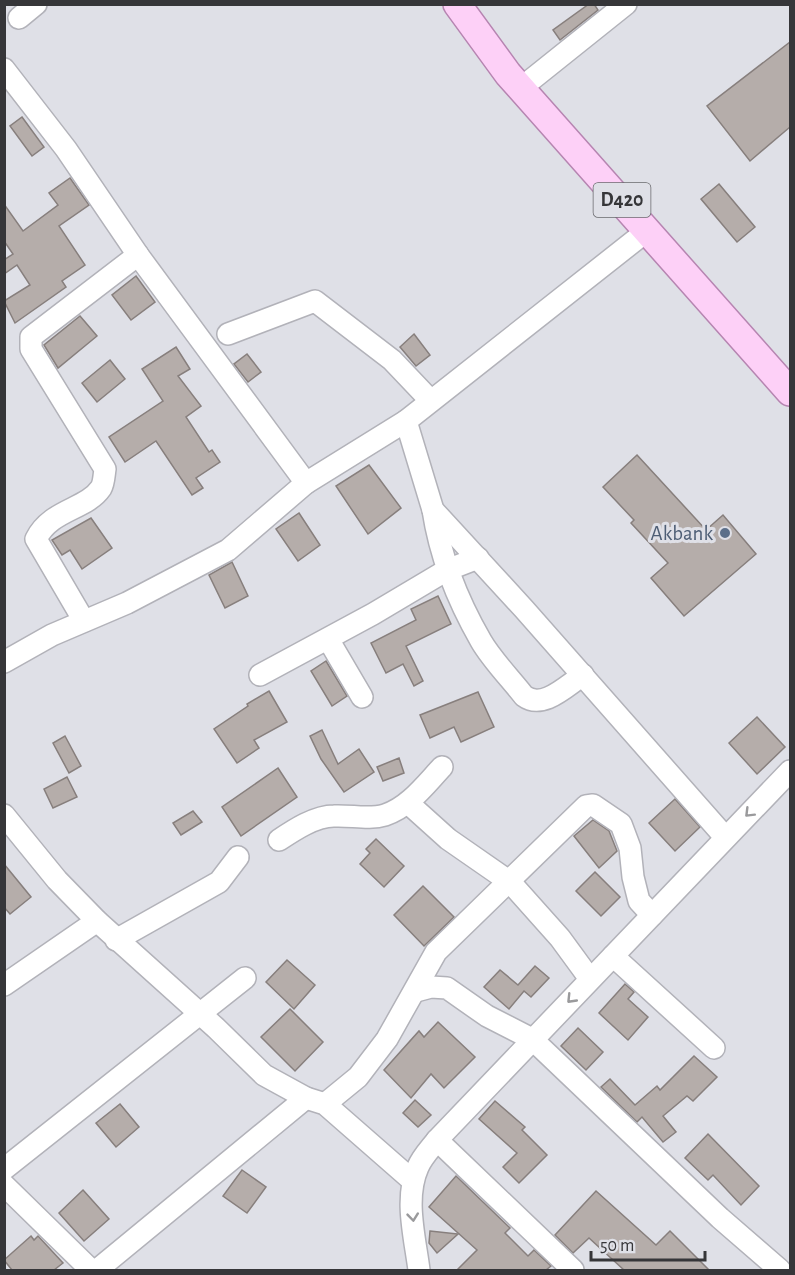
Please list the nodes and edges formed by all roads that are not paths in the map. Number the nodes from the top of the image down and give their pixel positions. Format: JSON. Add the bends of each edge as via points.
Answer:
{"nodes":[{"id":1,"x":36,"y":4,"type":"edge"},
{"id":2,"x":458,"y":4,"type":"edge"},
{"id":3,"x":626,"y":4,"type":"edge"},
{"id":4,"x":19,"y":18,"type":"dead end"},
{"id":5,"x":4,"y":69,"type":"edge"},
{"id":6,"x":521,"y":88,"type":"junction"},
{"id":7,"x":648,"y":230,"type":"junction"},
{"id":8,"x":138,"y":255,"type":"junction"},
{"id":9,"x":228,"y":333,"type":"dead end"},
{"id":10,"x":790,"y":392,"type":"edge"},
{"id":11,"x":430,"y":400,"type":"junction"},
{"id":12,"x":406,"y":421,"type":"junction"},
{"id":13,"x":306,"y":483,"type":"junction"},
{"id":14,"x":433,"y":510,"type":"junction"},
{"id":15,"x":478,"y":558,"type":"junction"},
{"id":16,"x":447,"y":570,"type":"junction"},
{"id":17,"x":84,"y":621,"type":"junction"},
{"id":18,"x":327,"y":639,"type":"junction"},
{"id":19,"x":4,"y":662,"type":"edge"},
{"id":20,"x":260,"y":675,"type":"dead end"},
{"id":21,"x":583,"y":675,"type":"junction"},
{"id":22,"x":362,"y":697,"type":"dead end"},
{"id":23,"x":442,"y":767,"type":"dead end"},
{"id":24,"x":790,"y":771,"type":"edge"},
{"id":25,"x":408,"y":803,"type":"junction"},
{"id":26,"x":4,"y":815,"type":"edge"},
{"id":27,"x":725,"y":837,"type":"junction"},
{"id":28,"x":279,"y":840,"type":"dead end"},
{"id":29,"x":238,"y":857,"type":"dead end"},
{"id":30,"x":510,"y":882,"type":"junction"},
{"id":31,"x":652,"y":915,"type":"junction"},
{"id":32,"x":97,"y":921,"type":"junction"},
{"id":33,"x":116,"y":940,"type":"junction"},
{"id":34,"x":613,"y":956,"type":"junction"},
{"id":35,"x":244,"y":978,"type":"dead end"},
{"id":36,"x":590,"y":979,"type":"junction"},
{"id":37,"x":4,"y":985,"type":"edge"},
{"id":38,"x":416,"y":991,"type":"junction"},
{"id":39,"x":201,"y":1015,"type":"junction"},
{"id":40,"x":532,"y":1039,"type":"junction"},
{"id":41,"x":714,"y":1048,"type":"dead end"},
{"id":42,"x":316,"y":1101,"type":"junction"},
{"id":43,"x":437,"y":1140,"type":"junction"},
{"id":44,"x":4,"y":1169,"type":"edge"},
{"id":45,"x":413,"y":1181,"type":"junction"},
{"id":46,"x":4,"y":1185,"type":"edge"},
{"id":47,"x":91,"y":1270,"type":"edge"},
{"id":48,"x":97,"y":1270,"type":"edge"},
{"id":49,"x":419,"y":1270,"type":"edge"},
{"id":50,"x":573,"y":1270,"type":"edge"},
{"id":51,"x":780,"y":1270,"type":"edge"}],
"edges":[{"from":1,"to":4,"type":"street"},
{"from":2,"to":6,"type":"main road","number":"D420"},
{"from":3,"to":6,"type":"street"},
{"from":5,"to":8,"type":"street","via":[[66,149]]},
{"from":6,"to":7,"type":"main road","number":"D420"},
{"from":7,"to":10,"type":"main road","number":"D420"},
{"from":7,"to":11,"type":"street"},
{"from":8,"to":13,"type":"street"},
{"from":8,"to":17,"type":"street","via":[[31,337],[31,349],[105,469],[103,486],[43,525],[36,539]]},
{"from":9,"to":11,"type":"street","via":[[315,301],[392,360]]},
{"from":11,"to":12,"type":"street"},
{"from":12,"to":13,"type":"street"},
{"from":12,"to":14,"type":"street"},
{"from":13,"to":17,"type":"street","via":[[228,550]]},
{"from":14,"to":15,"type":"street"},
{"from":14,"to":16,"type":"street"},
{"from":15,"to":16,"type":"street"},
{"from":15,"to":21,"type":"street"},
{"from":16,"to":18,"type":"street"},
{"from":16,"to":21,"type":"street","via":[[481,642],[524,696],[531,701],[544,700]]},
{"from":17,"to":19,"type":"street","via":[[52,634]]},
{"from":18,"to":20,"type":"street"},
{"from":18,"to":22,"type":"street"},
{"from":21,"to":27,"type":"street"},
{"from":23,"to":25,"type":"street"},
{"from":24,"to":27,"type":"street","one_way":true},
{"from":25,"to":28,"type":"street","via":[[385,815],[332,816],[297,828]]},
{"from":25,"to":30,"type":"street","via":[[448,839]]},
{"from":26,"to":32,"type":"street","via":[[57,880]]},
{"from":27,"to":31,"type":"street"},
{"from":29,"to":33,"type":"street","via":[[219,882]]},
{"from":30,"to":31,"type":"street","via":[[572,818],[593,805],[621,824],[630,848],[639,901]]},
{"from":30,"to":36,"type":"street"},
{"from":30,"to":38,"type":"street","via":[[436,952]]},
{"from":31,"to":34,"type":"street"},
{"from":32,"to":33,"type":"street"},
{"from":32,"to":37,"type":"street"},
{"from":33,"to":39,"type":"street"},
{"from":34,"to":36,"type":"street"},
{"from":34,"to":41,"type":"street"},
{"from":35,"to":39,"type":"street"},
{"from":36,"to":40,"type":"street","one_way":true},
{"from":38,"to":40,"type":"street","via":[[447,988],[487,1016]]},
{"from":38,"to":42,"type":"street","via":[[358,1077]]},
{"from":39,"to":42,"type":"street","via":[[264,1075]]},
{"from":39,"to":44,"type":"street"},
{"from":40,"to":43,"type":"street"},
{"from":40,"to":51,"type":"street"},
{"from":42,"to":45,"type":"street"},
{"from":42,"to":48,"type":"street"},
{"from":43,"to":45,"type":"street","via":[[418,1165]]},
{"from":43,"to":50,"type":"street"},
{"from":45,"to":49,"type":"street","one_way":true},
{"from":46,"to":47,"type":"street"}]}
